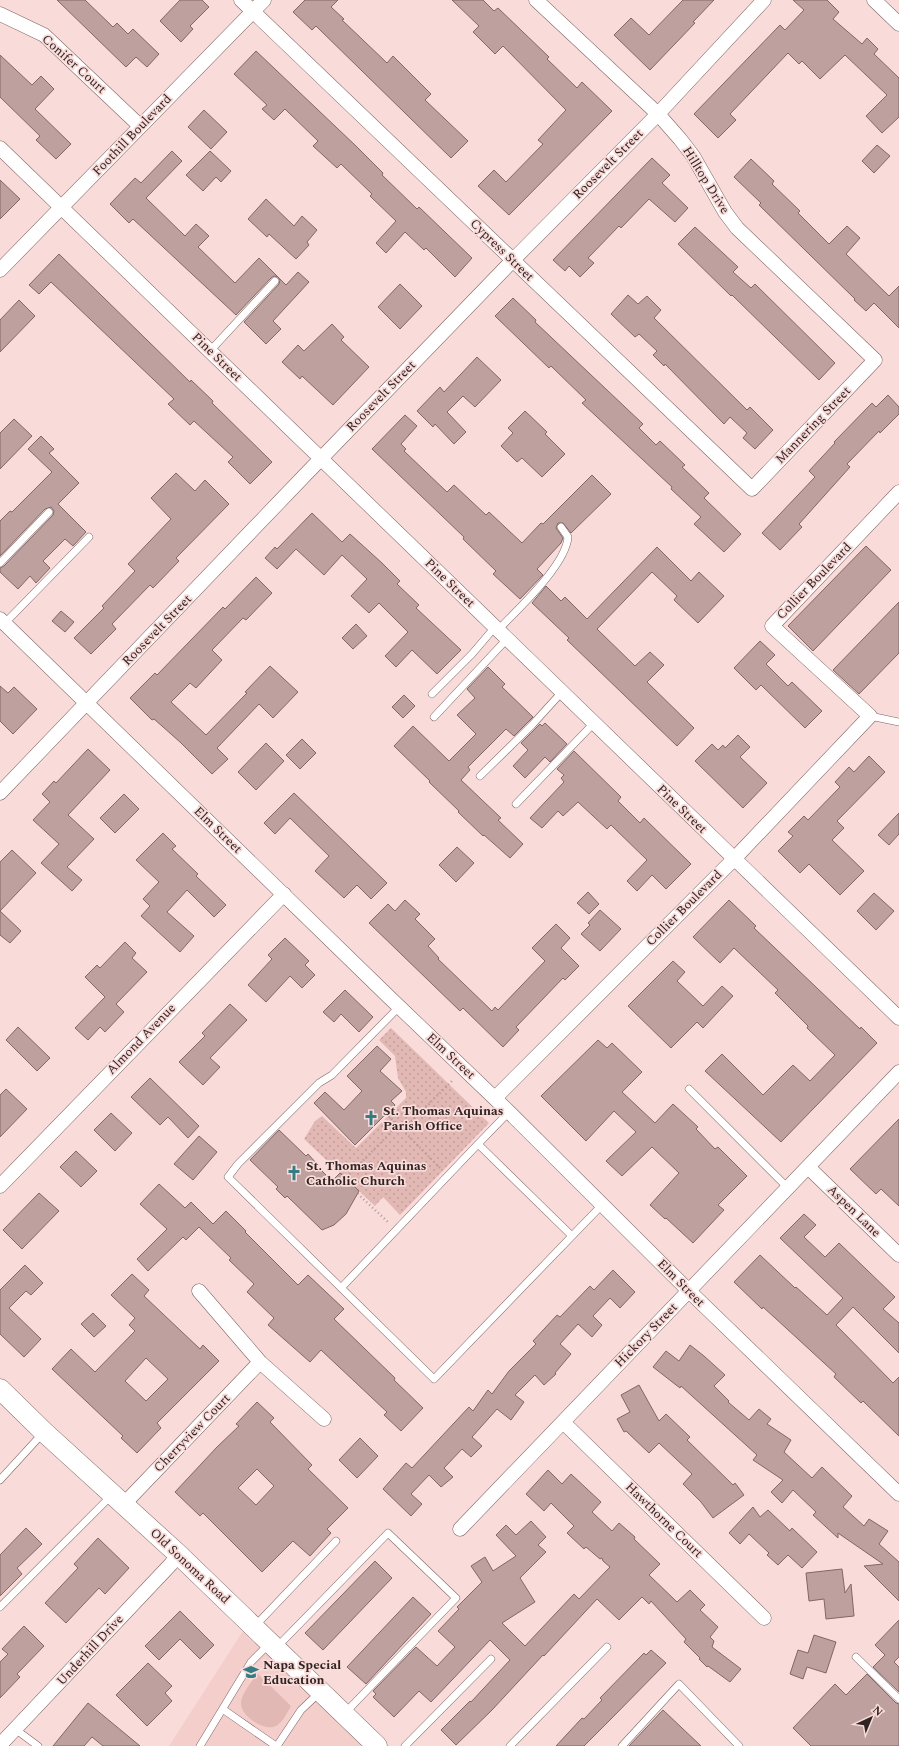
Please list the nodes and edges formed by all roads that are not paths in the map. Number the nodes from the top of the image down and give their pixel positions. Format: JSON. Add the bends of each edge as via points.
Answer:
{"nodes":[{"id":1,"x":241,"y":0,"type":"edge"},
{"id":2,"x":264,"y":0,"type":"edge"},
{"id":3,"x":536,"y":0,"type":"edge"},
{"id":4,"x":764,"y":0,"type":"edge"},
{"id":5,"x":874,"y":0,"type":"edge"},
{"id":6,"x":253,"y":11,"type":"junction"},
{"id":7,"x":0,"y":14,"type":"edge"},
{"id":8,"x":899,"y":24,"type":"edge"},
{"id":9,"x":658,"y":114,"type":"junction"},
{"id":10,"x":140,"y":126,"type":"junction"},
{"id":11,"x":0,"y":148,"type":"edge"},
{"id":12,"x":61,"y":207,"type":"junction"},
{"id":13,"x":513,"y":260,"type":"junction"},
{"id":14,"x":0,"y":270,"type":"edge"},
{"id":15,"x":275,"y":281,"type":"dead end"},
{"id":16,"x":210,"y":351,"type":"junction"},
{"id":17,"x":875,"y":360,"type":"joint"},
{"id":18,"x":322,"y":458,"type":"junction"},
{"id":19,"x":752,"y":489,"type":"joint"},
{"id":20,"x":899,"y":492,"type":"edge"},
{"id":21,"x":49,"y":512,"type":"dead end"},
{"id":22,"x":561,"y":527,"type":"dead end"},
{"id":23,"x":89,"y":537,"type":"dead end"},
{"id":24,"x":0,"y":563,"type":"edge"},
{"id":25,"x":2,"y":622,"type":"edge"},
{"id":26,"x":500,"y":632,"type":"junction"},
{"id":27,"x":562,"y":692,"type":"junction"},
{"id":28,"x":432,"y":694,"type":"dead end"},
{"id":29,"x":87,"y":703,"type":"junction"},
{"id":30,"x":870,"y":716,"type":"junction"},
{"id":31,"x":434,"y":717,"type":"dead end"},
{"id":32,"x":899,"y":722,"type":"edge"},
{"id":33,"x":594,"y":723,"type":"junction"},
{"id":34,"x":480,"y":776,"type":"dead end"},
{"id":35,"x":0,"y":793,"type":"edge"},
{"id":36,"x":516,"y":804,"type":"dead end"},
{"id":37,"x":734,"y":859,"type":"junction"},
{"id":38,"x":284,"y":894,"type":"junction"},
{"id":39,"x":399,"y":1007,"type":"junction"},
{"id":40,"x":899,"y":1018,"type":"edge"},
{"id":41,"x":899,"y":1072,"type":"edge"},
{"id":42,"x":689,"y":1089,"type":"dead end"},
{"id":43,"x":495,"y":1098,"type":"junction"},
{"id":44,"x":509,"y":1112,"type":"junction"},
{"id":45,"x":478,"y":1144,"type":"junction"},
{"id":46,"x":808,"y":1167,"type":"junction"},
{"id":47,"x":0,"y":1186,"type":"edge"},
{"id":48,"x":788,"y":1188,"type":"junction"},
{"id":49,"x":602,"y":1205,"type":"junction"},
{"id":50,"x":572,"y":1236,"type":"junction"},
{"id":51,"x":899,"y":1255,"type":"edge"},
{"id":52,"x":341,"y":1288,"type":"junction"},
{"id":53,"x":199,"y":1290,"type":"dead end"},
{"id":54,"x":689,"y":1291,"type":"junction"},
{"id":55,"x":260,"y":1362,"type":"junction"},
{"id":56,"x":0,"y":1389,"type":"edge"},
{"id":57,"x":324,"y":1419,"type":"dead end"},
{"id":58,"x":563,"y":1422,"type":"junction"},
{"id":59,"x":44,"y":1432,"type":"junction"},
{"id":60,"x":0,"y":1480,"type":"edge"},
{"id":61,"x":899,"y":1494,"type":"edge"},
{"id":62,"x":118,"y":1499,"type":"junction"},
{"id":63,"x":460,"y":1530,"type":"dead end"},
{"id":64,"x":336,"y":1541,"type":"dead end"},
{"id":65,"x":178,"y":1554,"type":"junction"},
{"id":66,"x":0,"y":1607,"type":"edge"},
{"id":67,"x":764,"y":1618,"type":"dead end"},
{"id":68,"x":254,"y":1627,"type":"junction"},
{"id":69,"x":273,"y":1646,"type":"junction"},
{"id":70,"x":607,"y":1647,"type":"dead end"},
{"id":71,"x":856,"y":1657,"type":"dead end"},
{"id":72,"x":491,"y":1659,"type":"dead end"},
{"id":73,"x":320,"y":1692,"type":"junction"},
{"id":74,"x":899,"y":1699,"type":"edge"},
{"id":75,"x":224,"y":1710,"type":"junction"},
{"id":76,"x":344,"y":1714,"type":"junction"},
{"id":77,"x":15,"y":1729,"type":"junction"},
{"id":78,"x":0,"y":1745,"type":"edge"},
{"id":79,"x":38,"y":1746,"type":"edge"},
{"id":80,"x":200,"y":1746,"type":"edge"},
{"id":81,"x":276,"y":1746,"type":"edge"},
{"id":82,"x":377,"y":1746,"type":"edge"},
{"id":83,"x":406,"y":1746,"type":"edge"},
{"id":84,"x":510,"y":1746,"type":"edge"},
{"id":85,"x":622,"y":1746,"type":"edge"},
{"id":86,"x":739,"y":1746,"type":"edge"}],
"edges":[{"from":1,"to":6,"type":"street","name":"Cypress Street"},
{"from":2,"to":6,"type":"street","name":"Foothill Boulevard"},
{"from":3,"to":9,"type":"street","name":"Hilltop Drive"},
{"from":4,"to":9,"type":"street","name":"Roosevelt Street"},
{"from":5,"to":8,"type":"street"},
{"from":6,"to":10,"type":"street","name":"Foothill Boulevard"},
{"from":6,"to":13,"type":"street","name":"Cypress Street"},
{"from":7,"to":10,"type":"street","name":"Conifer Court","via":[[44,35]]},
{"from":9,"to":13,"type":"street","name":"Roosevelt Street"},
{"from":9,"to":17,"type":"street","name":"Hilltop Drive","via":[[692,156],[737,228]]},
{"from":10,"to":12,"type":"street","name":"Foothill Boulevard"},
{"from":11,"to":12,"type":"street","name":"Pine Street"},
{"from":12,"to":14,"type":"street","name":"Foothill Boulevard"},
{"from":12,"to":16,"type":"street","name":"Pine Street"},
{"from":13,"to":18,"type":"street","name":"Roosevelt Street"},
{"from":13,"to":19,"type":"street","name":"Cypress Street"},
{"from":15,"to":16,"type":"lane"},
{"from":16,"to":18,"type":"street","name":"Pine Street"},
{"from":17,"to":19,"type":"street","name":"Mannering Street"},
{"from":18,"to":26,"type":"street","name":"Pine Street"},
{"from":18,"to":29,"type":"street","name":"Roosevelt Street"},
{"from":20,"to":30,"type":"street","name":"Collier Boulevard","via":[[772,626]]},
{"from":21,"to":24,"type":"lane"},
{"from":22,"to":26,"type":"lane","via":[[568,537],[568,544],[542,584]]},
{"from":23,"to":25,"type":"lane"},
{"from":25,"to":29,"type":"street","name":"Elm Street"},
{"from":26,"to":27,"type":"street","name":"Pine Street"},
{"from":26,"to":28,"type":"lane","via":[[472,654]]},
{"from":26,"to":31,"type":"lane"},
{"from":27,"to":33,"type":"street","name":"Pine Street"},
{"from":27,"to":34,"type":"lane"},
{"from":29,"to":35,"type":"street","name":"Roosevelt Street"},
{"from":29,"to":38,"type":"street","name":"Elm Street"},
{"from":30,"to":32,"type":"lane"},
{"from":30,"to":37,"type":"street","name":"Collier Boulevard"},
{"from":33,"to":36,"type":"lane"},
{"from":33,"to":37,"type":"street","name":"Pine Street"},
{"from":37,"to":40,"type":"street","name":"Pine Street"},
{"from":37,"to":43,"type":"street","name":"Collier Boulevard"},
{"from":38,"to":39,"type":"street","name":"Elm Street"},
{"from":38,"to":47,"type":"street","name":"Almond Avenue"},
{"from":39,"to":43,"type":"street","name":"Elm Street"},
{"from":39,"to":52,"type":"lane","via":[[332,1075],[319,1083],[238,1164],[228,1178]]},
{"from":41,"to":46,"type":"street","name":"Hickory Street"},
{"from":42,"to":48,"type":"lane"},
{"from":43,"to":44,"type":"street","name":"Elm Street"},
{"from":44,"to":45,"type":"lane"},
{"from":44,"to":49,"type":"street","name":"Elm Street"},
{"from":45,"to":50,"type":"lane"},
{"from":45,"to":52,"type":"lane"},
{"from":46,"to":48,"type":"street","name":"Hickory Street"},
{"from":46,"to":51,"type":"street","name":"Aspen Lane"},
{"from":48,"to":54,"type":"street","name":"Hickory Street"},
{"from":49,"to":50,"type":"lane"},
{"from":49,"to":54,"type":"street","name":"Elm Street"},
{"from":50,"to":52,"type":"lane","via":[[434,1379]]},
{"from":53,"to":55,"type":"street"},
{"from":54,"to":58,"type":"street","name":"Hickory Street"},
{"from":54,"to":61,"type":"street","name":"Elm Street"},
{"from":55,"to":57,"type":"street"},
{"from":55,"to":62,"type":"street","name":"Cherryview Court"},
{"from":56,"to":59,"type":"main road","name":"Old Sonoma Road"},
{"from":58,"to":63,"type":"street","name":"Hickory Street"},
{"from":58,"to":67,"type":"street","name":"Hawthorne Court"},
{"from":59,"to":60,"type":"lane"},
{"from":59,"to":62,"type":"main road","name":"Old Sonoma Road"},
{"from":62,"to":65,"type":"main road","name":"Old Sonoma Road"},
{"from":62,"to":66,"type":"lane"},
{"from":64,"to":68,"type":"lane"},
{"from":65,"to":68,"type":"main road","name":"Old Sonoma Road"},
{"from":65,"to":77,"type":"street","name":"Underhill Drive"},
{"from":68,"to":69,"type":"main road","name":"Old Sonoma Road"},
{"from":69,"to":73,"type":"main road","name":"Old Sonoma Road"},
{"from":69,"to":75,"type":"lane","via":[[251,1662]]},
{"from":69,"to":76,"type":"lane","via":[[388,1533],[456,1598]]},
{"from":70,"to":84,"type":"lane"},
{"from":71,"to":74,"type":"lane"},
{"from":72,"to":83,"type":"lane"},
{"from":73,"to":76,"type":"main road","name":"Old Sonoma Road"},
{"from":73,"to":81,"type":"lane","via":[[301,1710]]},
{"from":75,"to":80,"type":"lane"},
{"from":75,"to":81,"type":"lane"},
{"from":76,"to":82,"type":"main road","name":"Old Sonoma Road"},
{"from":77,"to":78,"type":"street","name":"Underhill Drive"},
{"from":77,"to":79,"type":"lane"},
{"from":85,"to":86,"type":"lane","via":[[679,1684]]}]}
